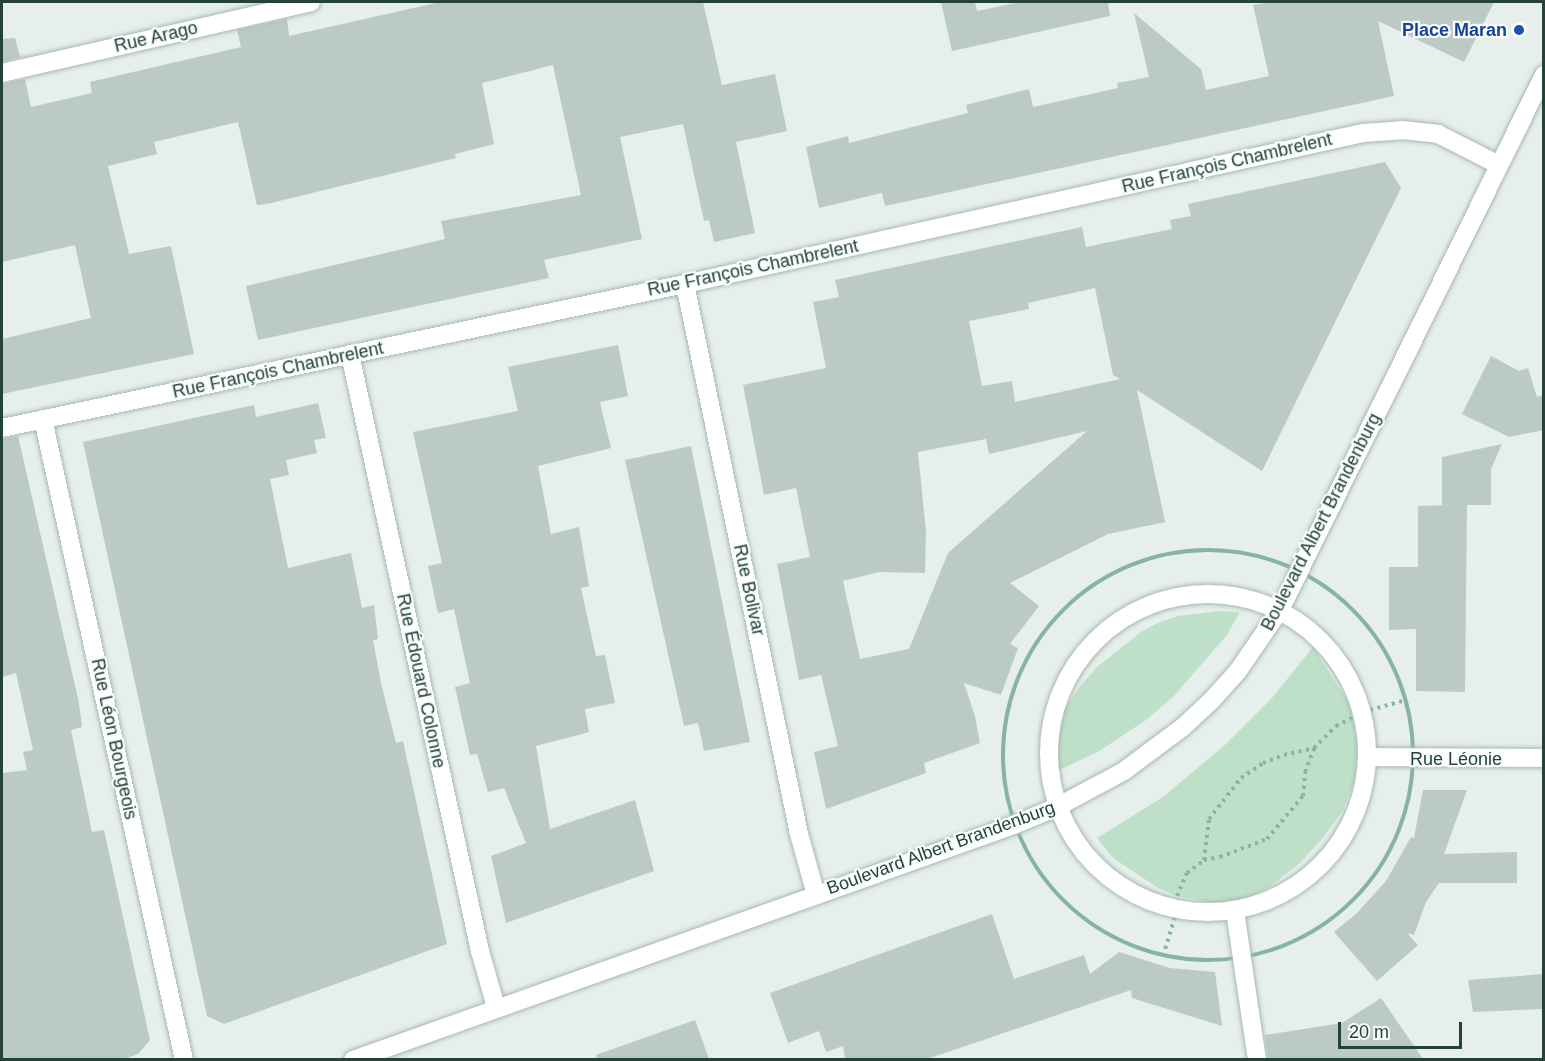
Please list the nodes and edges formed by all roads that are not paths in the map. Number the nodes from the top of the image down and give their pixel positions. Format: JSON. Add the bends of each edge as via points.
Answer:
{"nodes":[{"id":1,"x":311,"y":2,"type":"edge"},
{"id":2,"x":2,"y":73,"type":"edge"},
{"id":3,"x":1544,"y":75,"type":"edge"},
{"id":4,"x":1499,"y":165,"type":"junction"},
{"id":5,"x":685,"y":284,"type":"junction"},
{"id":6,"x":350,"y":354,"type":"junction"},
{"id":7,"x":44,"y":419,"type":"junction"},
{"id":8,"x":2,"y":428,"type":"edge"},
{"id":9,"x":1280,"y":610,"type":"junction"},
{"id":10,"x":1368,"y":757,"type":"junction"},
{"id":11,"x":1544,"y":758,"type":"edge"},
{"id":12,"x":1057,"y":807,"type":"junction"},
{"id":13,"x":816,"y":894,"type":"junction"},
{"id":14,"x":1235,"y":911,"type":"junction"},
{"id":15,"x":496,"y":1007,"type":"junction"},
{"id":16,"x":184,"y":1059,"type":"edge"},
{"id":17,"x":353,"y":1059,"type":"edge"},
{"id":18,"x":1257,"y":1059,"type":"edge"}],
"edges":[{"from":1,"to":2,"type":"street","name":"Rue Arago"},
{"from":3,"to":4,"type":"street","name":"Boulevard Albert Brandenburg"},
{"from":4,"to":5,"type":"street","name":"Rue François Chambrelent","via":[[1438,134],[1402,130],[1363,133]]},
{"from":4,"to":9,"type":"street","name":"Boulevard Albert Brandenburg"},
{"from":5,"to":6,"type":"street","name":"Rue François Chambrelent"},
{"from":5,"to":13,"type":"street","name":"Rue Bolivar","via":[[799,834]]},
{"from":6,"to":7,"type":"street","name":"Rue François Chambrelent"},
{"from":6,"to":15,"type":"street","name":"Rue Édouard Colonne","via":[[480,951]]},
{"from":7,"to":8,"type":"street","name":"Rue François Chambrelent"},
{"from":7,"to":16,"type":"street","name":"Rue Léon Bourgeois"},
{"from":9,"to":10,"type":"street","via":[[1303,624],[1335,655],[1354,686],[1363,712]]},
{"from":9,"to":12,"type":"street","name":"Boulevard Albert Brandenburg","via":[[1238,670],[1183,727],[1124,771]]},
{"from":9,"to":12,"type":"street","via":[[1248,598],[1214,593],[1179,596],[1146,606],[1116,623],[1090,646],[1070,673],[1056,705],[1049,739],[1049,773]]},
{"from":10,"to":11,"type":"street","name":"Rue Léonie"},
{"from":10,"to":14,"type":"street","via":[[1357,810],[1329,858],[1302,883],[1270,900]]},
{"from":12,"to":13,"type":"street","name":"Boulevard Albert Brandenburg"},
{"from":12,"to":14,"type":"street","via":[[1071,836],[1100,870],[1145,901],[1196,913]]},
{"from":13,"to":15,"type":"street","name":"Boulevard Albert Brandenburg"},
{"from":14,"to":18,"type":"street"},
{"from":15,"to":17,"type":"street","name":"Boulevard Albert Brandenburg"}]}
